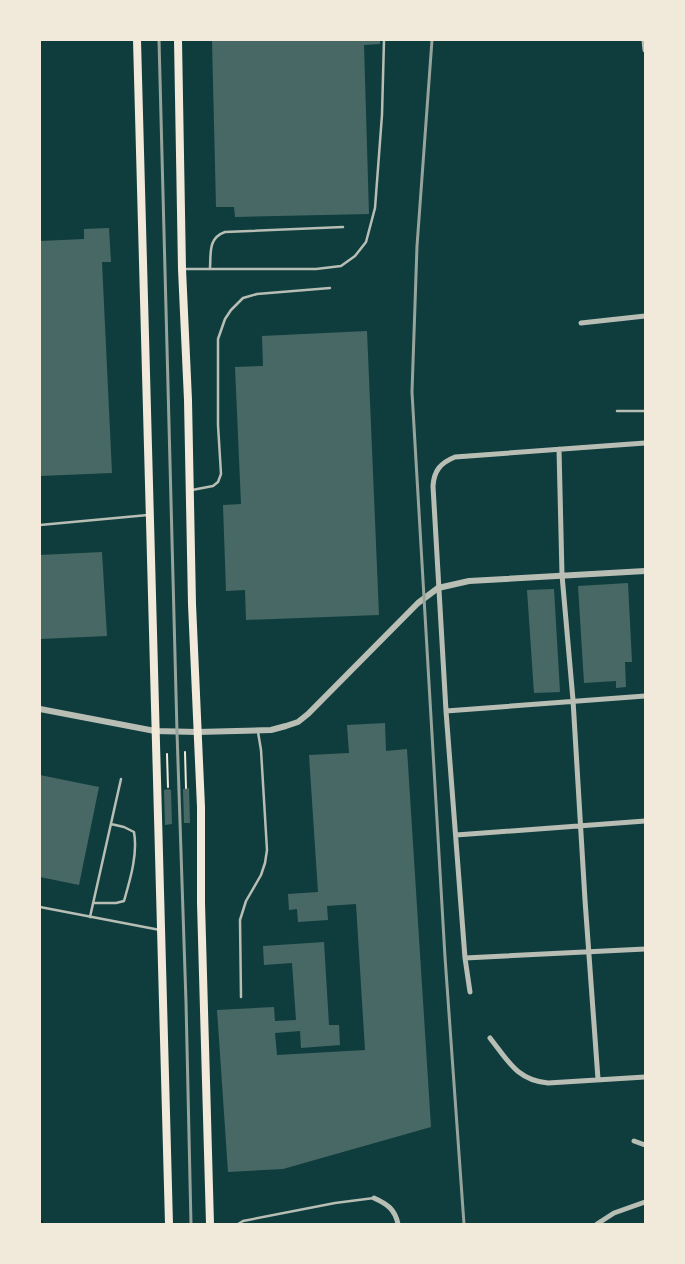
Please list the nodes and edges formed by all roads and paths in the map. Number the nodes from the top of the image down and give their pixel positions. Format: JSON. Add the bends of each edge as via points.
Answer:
{"nodes":[{"id":1,"x":136,"y":40,"type":"edge"},
{"id":2,"x":178,"y":40,"type":"edge"},
{"id":3,"x":384,"y":40,"type":"edge"},
{"id":4,"x":644,"y":40,"type":"edge"},
{"id":5,"x":645,"y":50,"type":"edge"},
{"id":6,"x":343,"y":227,"type":"dead end"},
{"id":7,"x":210,"y":268,"type":"junction"},
{"id":8,"x":182,"y":269,"type":"junction"},
{"id":9,"x":330,"y":288,"type":"dead end"},
{"id":10,"x":645,"y":316,"type":"edge"},
{"id":11,"x":581,"y":323,"type":"dead end"},
{"id":12,"x":617,"y":411,"type":"dead end"},
{"id":13,"x":645,"y":411,"type":"edge"},
{"id":14,"x":645,"y":443,"type":"edge"},
{"id":15,"x":559,"y":449,"type":"junction"},
{"id":16,"x":190,"y":490,"type":"junction"},
{"id":17,"x":149,"y":514,"type":"junction"},
{"id":18,"x":40,"y":525,"type":"edge"},
{"id":19,"x":645,"y":571,"type":"edge"},
{"id":20,"x":562,"y":575,"type":"junction"},
{"id":21,"x":438,"y":588,"type":"junction"},
{"id":22,"x":645,"y":696,"type":"edge"},
{"id":23,"x":573,"y":700,"type":"junction"},
{"id":24,"x":40,"y":709,"type":"edge"},
{"id":25,"x":446,"y":711,"type":"junction"},
{"id":26,"x":258,"y":730,"type":"junction"},
{"id":27,"x":155,"y":731,"type":"junction"},
{"id":28,"x":197,"y":732,"type":"junction"},
{"id":29,"x":185,"y":752,"type":"dead end"},
{"id":30,"x":168,"y":754,"type":"dead end"},
{"id":31,"x":121,"y":779,"type":"dead end"},
{"id":32,"x":186,"y":788,"type":"dead end"},
{"id":33,"x":168,"y":789,"type":"dead end"},
{"id":34,"x":645,"y":821,"type":"edge"},
{"id":35,"x":111,"y":824,"type":"junction"},
{"id":36,"x":582,"y":826,"type":"junction"},
{"id":37,"x":456,"y":835,"type":"junction"},
{"id":38,"x":93,"y":903,"type":"junction"},
{"id":39,"x":40,"y":906,"type":"edge"},
{"id":40,"x":90,"y":916,"type":"junction"},
{"id":41,"x":161,"y":930,"type":"junction"},
{"id":42,"x":645,"y":949,"type":"edge"},
{"id":43,"x":589,"y":952,"type":"junction"},
{"id":44,"x":465,"y":958,"type":"junction"},
{"id":45,"x":470,"y":992,"type":"dead end"},
{"id":46,"x":240,"y":997,"type":"dead end"},
{"id":47,"x":490,"y":1038,"type":"dead end"},
{"id":48,"x":645,"y":1077,"type":"edge"},
{"id":49,"x":598,"y":1079,"type":"junction"},
{"id":50,"x":634,"y":1141,"type":"dead end"},
{"id":51,"x":645,"y":1145,"type":"edge"},
{"id":52,"x":374,"y":1198,"type":"joint"},
{"id":53,"x":645,"y":1202,"type":"edge"},
{"id":54,"x":606,"y":1217,"type":"junction"},
{"id":55,"x":169,"y":1224,"type":"edge"},
{"id":56,"x":210,"y":1224,"type":"edge"},
{"id":57,"x":238,"y":1224,"type":"edge"},
{"id":58,"x":398,"y":1224,"type":"edge"},
{"id":59,"x":597,"y":1224,"type":"edge"},
{"id":60,"x":607,"y":1224,"type":"edge"}],
"edges":[{"from":1,"to":17,"type":"main road"},
{"from":2,"to":8,"type":"main road"},
{"from":3,"to":7,"type":"lane","via":[[375,208],[366,242],[341,266]]},
{"from":4,"to":5,"type":"street"},
{"from":6,"to":7,"type":"lane","via":[[218,234],[211,246]]},
{"from":7,"to":8,"type":"lane"},
{"from":8,"to":16,"type":"main road"},
{"from":9,"to":16,"type":"lane","via":[[256,294],[243,298],[231,310],[218,339],[221,474],[213,486]]},
{"from":10,"to":11,"type":"street"},
{"from":12,"to":13,"type":"lane"},
{"from":14,"to":15,"type":"street"},
{"from":15,"to":20,"type":"street"},
{"from":15,"to":21,"type":"street","via":[[455,457],[437,469],[432,486]]},
{"from":16,"to":28,"type":"main road"},
{"from":17,"to":18,"type":"lane"},
{"from":17,"to":27,"type":"main road"},
{"from":19,"to":20,"type":"street"},
{"from":20,"to":21,"type":"street","via":[[469,581]]},
{"from":20,"to":23,"type":"street"},
{"from":21,"to":25,"type":"street"},
{"from":21,"to":26,"type":"street","via":[[418,602],[298,722],[271,730]]},
{"from":22,"to":23,"type":"street"},
{"from":23,"to":25,"type":"street"},
{"from":23,"to":36,"type":"street"},
{"from":24,"to":27,"type":"street"},
{"from":25,"to":37,"type":"street"},
{"from":26,"to":28,"type":"street"},
{"from":26,"to":46,"type":"lane","via":[[267,850],[261,875],[246,901],[240,920]]},
{"from":27,"to":28,"type":"street"},
{"from":27,"to":41,"type":"main road"},
{"from":28,"to":56,"type":"main road"},
{"from":29,"to":32,"type":"path"},
{"from":30,"to":33,"type":"path"},
{"from":31,"to":35,"type":"lane"},
{"from":34,"to":36,"type":"street"},
{"from":35,"to":38,"type":"lane"},
{"from":35,"to":38,"type":"lane","via":[[134,832],[130,880],[124,902]]},
{"from":36,"to":37,"type":"street"},
{"from":36,"to":43,"type":"street"},
{"from":37,"to":44,"type":"street"},
{"from":38,"to":40,"type":"lane"},
{"from":39,"to":40,"type":"lane"},
{"from":40,"to":41,"type":"lane"},
{"from":41,"to":55,"type":"main road"},
{"from":42,"to":43,"type":"street"},
{"from":43,"to":44,"type":"street"},
{"from":43,"to":49,"type":"street"},
{"from":44,"to":45,"type":"street"},
{"from":47,"to":49,"type":"street","via":[[513,1068],[529,1079],[548,1083]]},
{"from":48,"to":49,"type":"street"},
{"from":50,"to":51,"type":"street"},
{"from":52,"to":57,"type":"lane","via":[[271,1215]]},
{"from":52,"to":58,"type":"street","via":[[393,1209]]},
{"from":53,"to":54,"type":"street"},
{"from":54,"to":59,"type":"street"},
{"from":54,"to":60,"type":"street"}]}
